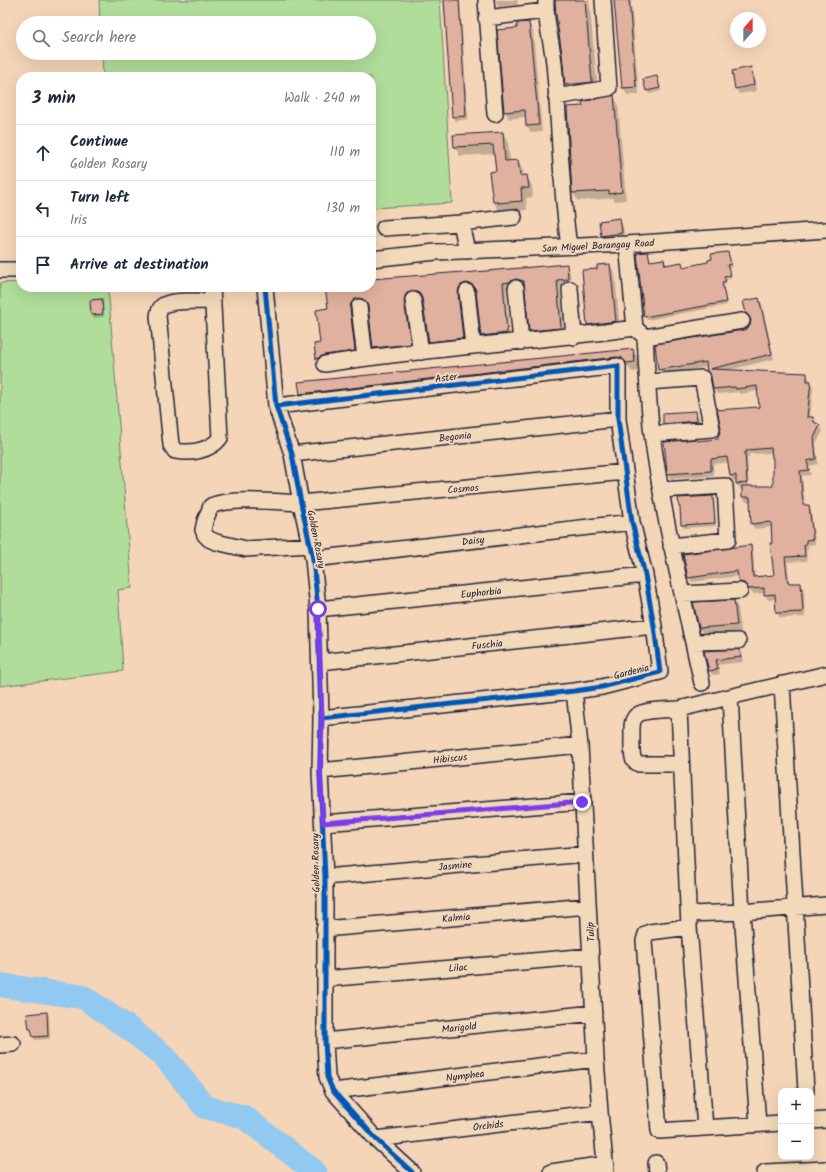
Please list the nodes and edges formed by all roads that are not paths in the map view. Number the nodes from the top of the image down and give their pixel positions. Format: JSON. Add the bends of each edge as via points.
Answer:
{"nodes":[{"id":1,"x":486,"y":0,"type":"edge"},
{"id":2,"x":603,"y":0,"type":"edge"},
{"id":3,"x":546,"y":6,"type":"edge"},
{"id":4,"x":486,"y":18,"type":"junction"},
{"id":5,"x":556,"y":96,"type":"junction"},
{"id":6,"x":495,"y":114,"type":"dead end"},
{"id":7,"x":514,"y":217,"type":"dead end"},
{"id":8,"x":460,"y":223,"type":"junction"},
{"id":9,"x":384,"y":228,"type":"dead end"},
{"id":10,"x":826,"y":230,"type":"edge"},
{"id":11,"x":627,"y":244,"type":"junction"},
{"id":12,"x":569,"y":246,"type":"junction"},
{"id":13,"x":467,"y":252,"type":"junction"},
{"id":14,"x":376,"y":258,"type":"edge"},
{"id":15,"x":0,"y":270,"type":"edge"},
{"id":16,"x":16,"y":270,"type":"edge"},
{"id":17,"x":516,"y":288,"type":"dead end"},
{"id":18,"x":570,"y":289,"type":"dead end"},
{"id":19,"x":265,"y":292,"type":"edge"},
{"id":20,"x":467,"y":292,"type":"dead end"},
{"id":21,"x":212,"y":294,"type":"edge"},
{"id":22,"x":413,"y":300,"type":"dead end"},
{"id":23,"x":359,"y":306,"type":"dead end"},
{"id":24,"x":742,"y":321,"type":"dead end"},
{"id":25,"x":640,"y":333,"type":"junction"},
{"id":26,"x":574,"y":337,"type":"junction"},
{"id":27,"x":521,"y":342,"type":"junction"},
{"id":28,"x":473,"y":346,"type":"junction"},
{"id":29,"x":421,"y":352,"type":"junction"},
{"id":30,"x":365,"y":358,"type":"junction"},
{"id":31,"x":325,"y":364,"type":"dead end"},
{"id":32,"x":618,"y":366,"type":"joint"},
{"id":33,"x":648,"y":382,"type":"junction"},
{"id":34,"x":276,"y":406,"type":"junction"},
{"id":35,"x":618,"y":418,"type":"junction"},
{"id":36,"x":652,"y":434,"type":"junction"},
{"id":37,"x":292,"y":454,"type":"junction"},
{"id":38,"x":625,"y":472,"type":"junction"},
{"id":39,"x":662,"y":490,"type":"junction"},
{"id":40,"x":301,"y":503,"type":"junction"},
{"id":41,"x":632,"y":522,"type":"junction"},
{"id":42,"x":671,"y":546,"type":"junction"},
{"id":43,"x":312,"y":552,"type":"junction"},
{"id":44,"x":645,"y":575,"type":"junction"},
{"id":45,"x":740,"y":591,"type":"dead end"},
{"id":46,"x":682,"y":594,"type":"junction"},
{"id":47,"x":318,"y":609,"type":"junction"},
{"id":48,"x":654,"y":626,"type":"junction"},
{"id":49,"x":738,"y":641,"type":"dead end"},
{"id":50,"x":693,"y":642,"type":"junction"},
{"id":51,"x":320,"y":662,"type":"junction"},
{"id":52,"x":826,"y":674,"type":"edge"},
{"id":53,"x":702,"y":683,"type":"dead end"},
{"id":54,"x":782,"y":684,"type":"junction"},
{"id":55,"x":574,"y":691,"type":"junction"},
{"id":56,"x":730,"y":697,"type":"junction"},
{"id":57,"x":679,"y":709,"type":"junction"},
{"id":58,"x":322,"y":718,"type":"junction"},
{"id":59,"x":580,"y":745,"type":"junction"},
{"id":60,"x":681,"y":764,"type":"junction"},
{"id":61,"x":320,"y":771,"type":"junction"},
{"id":62,"x":582,"y":802,"type":"junction"},
{"id":63,"x":323,"y":823,"type":"junction"},
{"id":64,"x":585,"y":854,"type":"junction"},
{"id":65,"x":325,"y":877,"type":"junction"},
{"id":66,"x":588,"y":906,"type":"junction"},
{"id":67,"x":826,"y":906,"type":"edge"},
{"id":68,"x":796,"y":908,"type":"junction"},
{"id":69,"x":742,"y":912,"type":"junction"},
{"id":70,"x":689,"y":921,"type":"junction"},
{"id":71,"x":324,"y":929,"type":"junction"},
{"id":72,"x":591,"y":956,"type":"junction"},
{"id":73,"x":325,"y":979,"type":"junction"},
{"id":74,"x":594,"y":1013,"type":"junction"},
{"id":75,"x":325,"y":1041,"type":"junction"},
{"id":76,"x":596,"y":1059,"type":"junction"},
{"id":77,"x":806,"y":1088,"type":"edge"},
{"id":78,"x":333,"y":1091,"type":"junction"},
{"id":79,"x":600,"y":1112,"type":"junction"},
{"id":80,"x":826,"y":1120,"type":"edge"},
{"id":81,"x":814,"y":1121,"type":"edge"},
{"id":82,"x":778,"y":1123,"type":"edge"},
{"id":83,"x":758,"y":1124,"type":"junction"},
{"id":84,"x":705,"y":1128,"type":"junction"},
{"id":85,"x":376,"y":1139,"type":"junction"},
{"id":86,"x":606,"y":1168,"type":"edge"},
{"id":87,"x":826,"y":1169,"type":"edge"},
{"id":88,"x":412,"y":1172,"type":"edge"},
{"id":89,"x":552,"y":1172,"type":"edge"},
{"id":90,"x":765,"y":1172,"type":"edge"}],
"edges":[{"from":1,"to":4,"type":"street"},
{"from":2,"to":5,"type":"street","via":[[609,88]]},
{"from":3,"to":4,"type":"street"},
{"from":3,"to":5,"type":"street"},
{"from":4,"to":6,"type":"street"},
{"from":5,"to":12,"type":"street","via":[[564,212]]},
{"from":7,"to":8,"type":"street"},
{"from":8,"to":9,"type":"street"},
{"from":8,"to":13,"type":"street"},
{"from":10,"to":11,"type":"street","name":"San Miguel Barangay Road"},
{"from":11,"to":12,"type":"street","name":"San Miguel Barangay Road"},
{"from":11,"to":25,"type":"street"},
{"from":12,"to":13,"type":"street","name":"San Miguel Barangay Road"},
{"from":13,"to":14,"type":"street","name":"San Miguel Barangay Road","via":[[436,252]]},
{"from":15,"to":16,"type":"street"},
{"from":17,"to":27,"type":"street"},
{"from":18,"to":26,"type":"street"},
{"from":19,"to":34,"type":"street","name":"Golden Rosary"},
{"from":20,"to":28,"type":"street"},
{"from":21,"to":21,"type":"street","via":[[220,438],[215,445],[203,450],[175,451],[171,445],[158,316],[160,308],[164,305]]},
{"from":22,"to":29,"type":"street"},
{"from":23,"to":30,"type":"street"},
{"from":24,"to":25,"type":"street"},
{"from":25,"to":26,"type":"street"},
{"from":25,"to":33,"type":"street"},
{"from":26,"to":27,"type":"street"},
{"from":27,"to":28,"type":"street"},
{"from":28,"to":29,"type":"street"},
{"from":29,"to":30,"type":"street"},
{"from":30,"to":31,"type":"street"},
{"from":32,"to":34,"type":"street","name":"Aster"},
{"from":32,"to":35,"type":"street","name":"Gardenia"},
{"from":33,"to":36,"type":"street"},
{"from":33,"to":36,"type":"street","via":[[702,378],[712,429]]},
{"from":34,"to":37,"type":"street","name":"Golden Rosary"},
{"from":35,"to":37,"type":"street","name":"Begonia"},
{"from":35,"to":38,"type":"street","name":"Gardenia"},
{"from":36,"to":39,"type":"street"},
{"from":37,"to":40,"type":"street","name":"Golden Rosary"},
{"from":38,"to":40,"type":"street","name":"Cosmos"},
{"from":38,"to":41,"type":"street","name":"Gardenia"},
{"from":39,"to":42,"type":"street"},
{"from":39,"to":42,"type":"street","via":[[725,486],[728,540]]},
{"from":40,"to":43,"type":"street","name":"Golden Rosary"},
{"from":40,"to":43,"type":"street","name":"Cosmos","via":[[255,500],[218,503],[211,506],[208,511],[203,530],[209,539],[246,549]]},
{"from":41,"to":43,"type":"street","name":"Daisy"},
{"from":41,"to":44,"type":"street","name":"Gardenia"},
{"from":42,"to":46,"type":"street"},
{"from":43,"to":47,"type":"street","name":"Golden Rosary"},
{"from":44,"to":47,"type":"street","name":"Euphorbia"},
{"from":44,"to":48,"type":"street","name":"Gardenia"},
{"from":45,"to":46,"type":"street"},
{"from":46,"to":50,"type":"street"},
{"from":47,"to":51,"type":"street","name":"Golden Rosary"},
{"from":48,"to":51,"type":"street","name":"Fuschia"},
{"from":48,"to":55,"type":"street","name":"Gardenia","via":[[660,672],[602,687]]},
{"from":49,"to":50,"type":"street"},
{"from":50,"to":53,"type":"street"},
{"from":51,"to":58,"type":"street","name":"Golden Rosary"},
{"from":52,"to":54,"type":"street"},
{"from":54,"to":56,"type":"street"},
{"from":54,"to":68,"type":"street"},
{"from":55,"to":58,"type":"street","name":"Gardenia"},
{"from":55,"to":59,"type":"street","name":"Tulip"},
{"from":56,"to":57,"type":"street"},
{"from":56,"to":69,"type":"street"},
{"from":57,"to":60,"type":"street"},
{"from":57,"to":60,"type":"street","via":[[646,712],[635,717],[632,725],[632,751],[634,761],[639,764]]},
{"from":58,"to":61,"type":"street","name":"Golden Rosary"},
{"from":59,"to":61,"type":"street","name":"Hibiscus"},
{"from":59,"to":62,"type":"street","name":"Tulip"},
{"from":60,"to":70,"type":"street"},
{"from":61,"to":63,"type":"street","name":"Golden Rosary"},
{"from":62,"to":63,"type":"street"},
{"from":62,"to":64,"type":"street","name":"Tulip"},
{"from":63,"to":65,"type":"street","name":"Golden Rosary"},
{"from":64,"to":65,"type":"street","name":"Jasmine"},
{"from":64,"to":66,"type":"street","name":"Tulip"},
{"from":65,"to":71,"type":"street","name":"Golden Rosary"},
{"from":66,"to":71,"type":"street","name":"Kalmia"},
{"from":66,"to":72,"type":"street","name":"Tulip"},
{"from":67,"to":68,"type":"street"},
{"from":68,"to":69,"type":"street"},
{"from":68,"to":77,"type":"street"},
{"from":69,"to":70,"type":"street"},
{"from":69,"to":83,"type":"street"},
{"from":70,"to":84,"type":"street"},
{"from":70,"to":84,"type":"street","via":[[650,932],[644,937],[658,1131]]},
{"from":71,"to":73,"type":"street","name":"Golden Rosary"},
{"from":72,"to":73,"type":"street","name":"Lilac"},
{"from":72,"to":74,"type":"street","name":"Tulip"},
{"from":73,"to":75,"type":"street","name":"Golden Rosary"},
{"from":74,"to":75,"type":"street","name":"Marigold"},
{"from":74,"to":76,"type":"street","name":"Tulip"},
{"from":75,"to":78,"type":"street","name":"Golden Rosary","via":[[327,1077]]},
{"from":76,"to":78,"type":"street","name":"Nymphea"},
{"from":76,"to":79,"type":"street","name":"Tulip"},
{"from":78,"to":85,"type":"street","name":"Golden Rosary"},
{"from":79,"to":85,"type":"street","name":"Orchids"},
{"from":79,"to":86,"type":"street","name":"Tulip"},
{"from":80,"to":81,"type":"street"},
{"from":82,"to":83,"type":"street"},
{"from":83,"to":84,"type":"street"},
{"from":85,"to":88,"type":"street","name":"Golden Rosary"},
{"from":86,"to":89,"type":"street"},
{"from":87,"to":90,"type":"street"}]}
